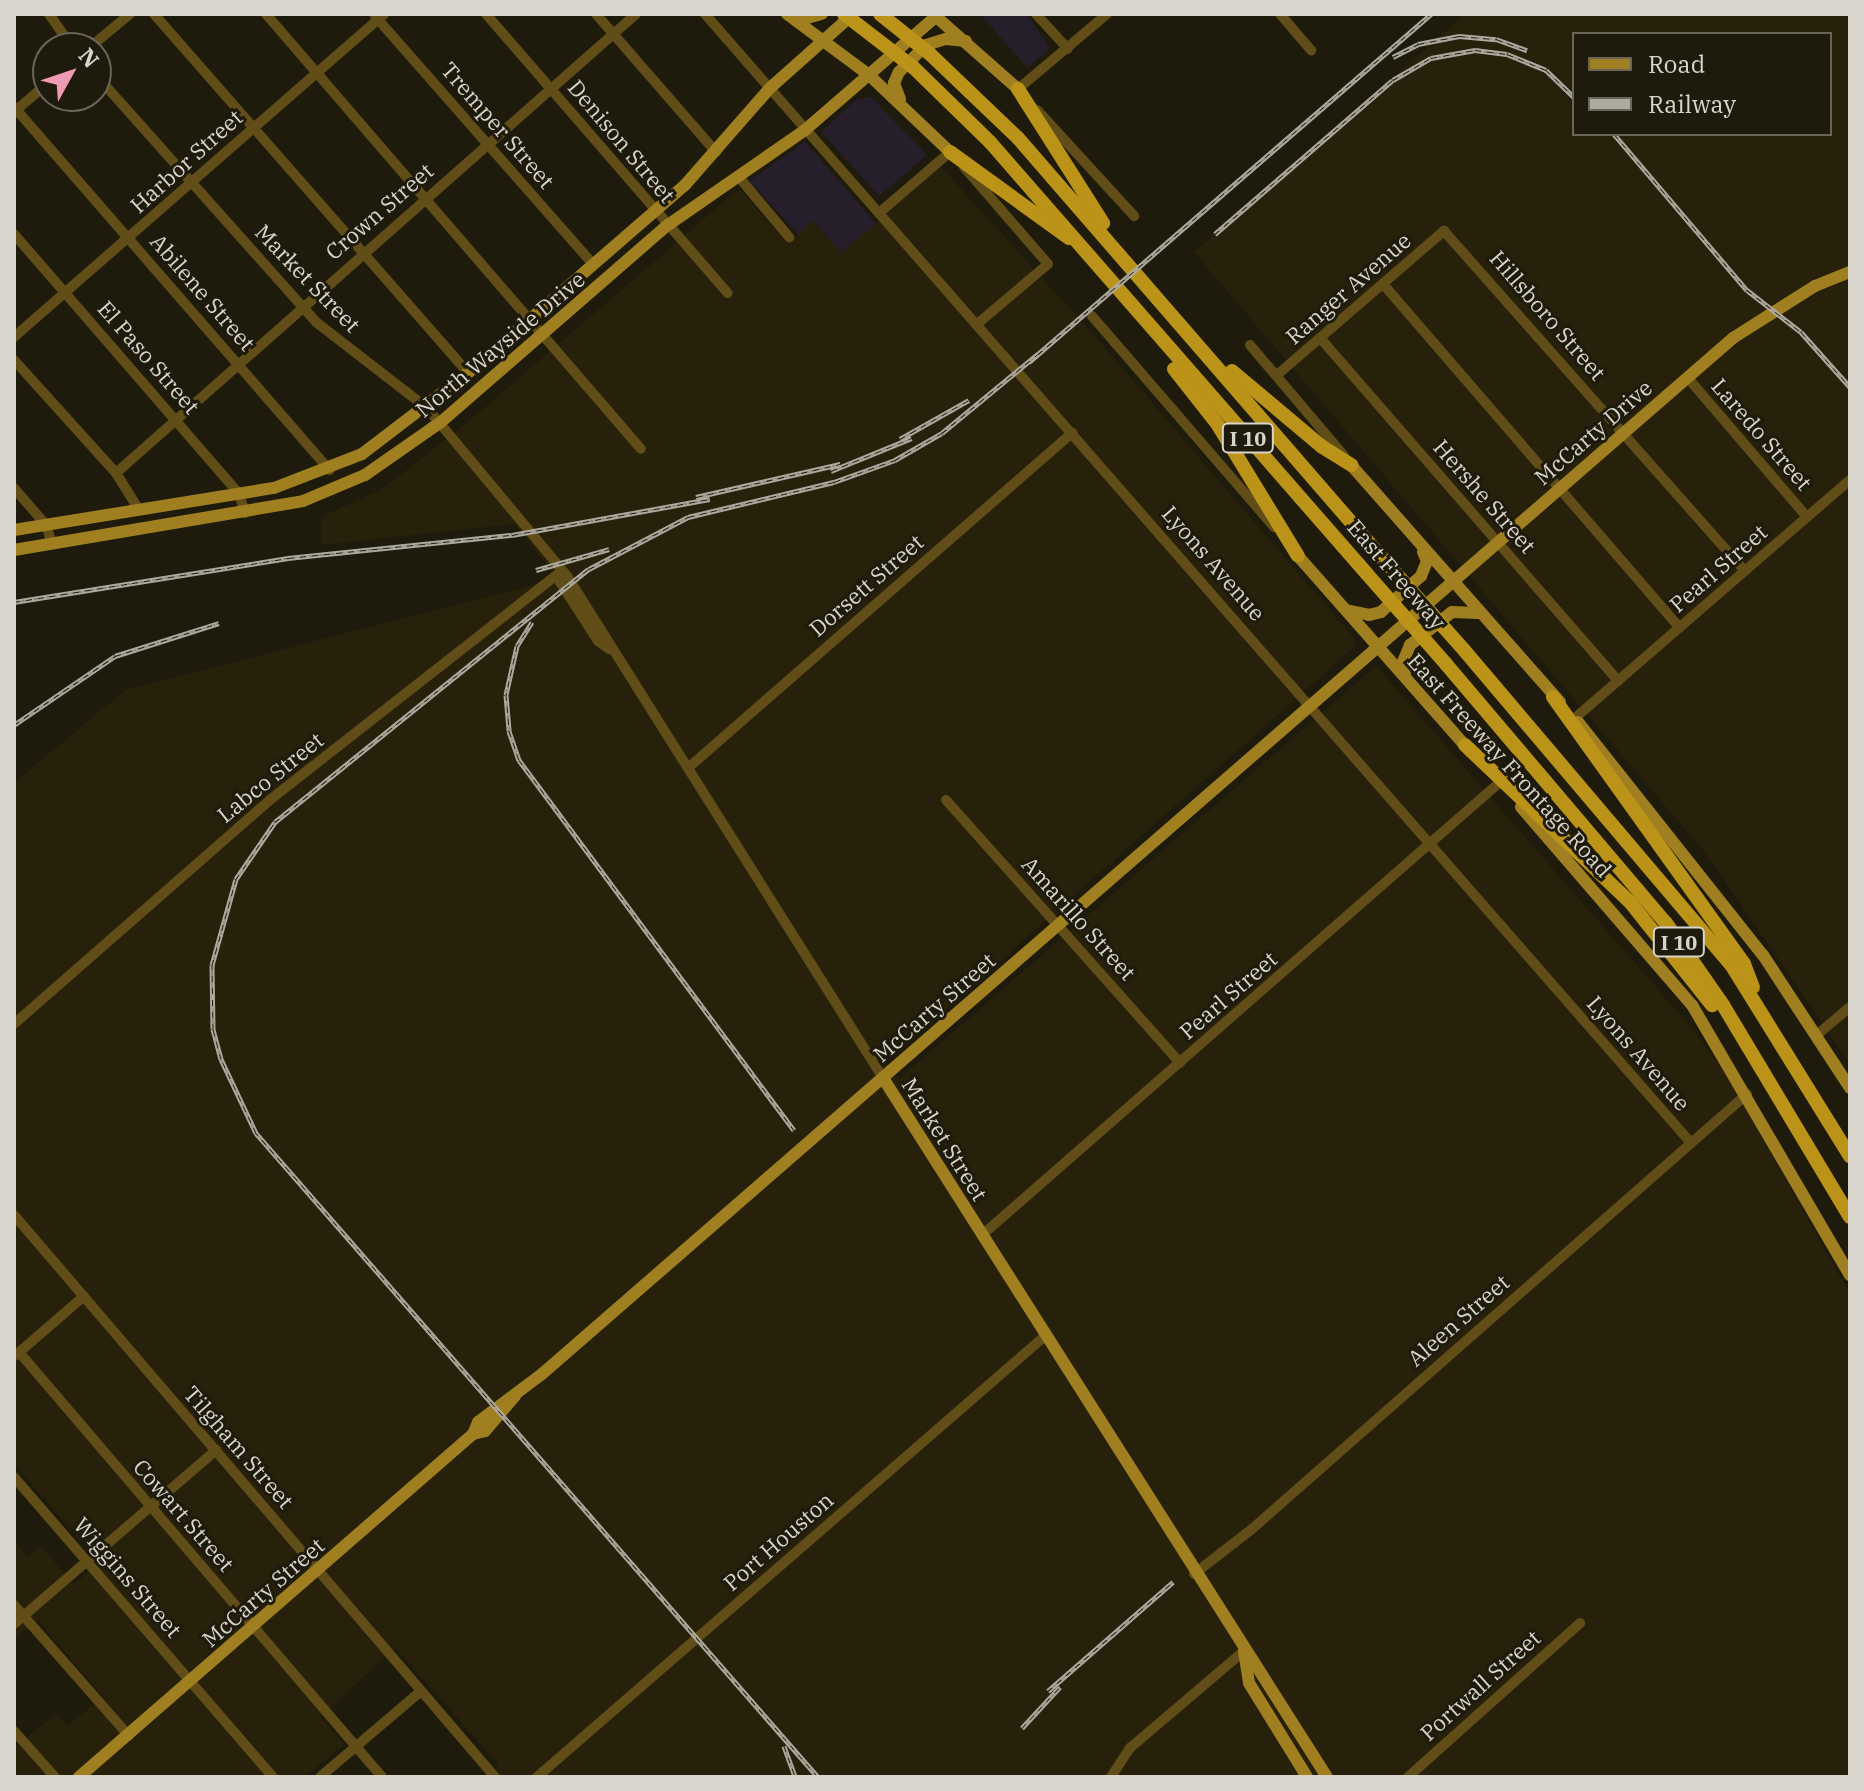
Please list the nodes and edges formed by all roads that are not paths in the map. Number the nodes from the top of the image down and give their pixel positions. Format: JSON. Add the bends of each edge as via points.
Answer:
{"nodes":[{"id":1,"x":49,"y":14,"type":"edge"},
{"id":2,"x":130,"y":14,"type":"edge"},
{"id":3,"x":154,"y":14,"type":"edge"},
{"id":4,"x":266,"y":14,"type":"edge"},
{"id":5,"x":486,"y":14,"type":"edge"},
{"id":6,"x":596,"y":14,"type":"edge"},
{"id":7,"x":636,"y":14,"type":"edge"},
{"id":8,"x":705,"y":14,"type":"edge"},
{"id":9,"x":822,"y":14,"type":"edge"},
{"id":10,"x":844,"y":14,"type":"edge"},
{"id":11,"x":853,"y":14,"type":"edge"},
{"id":12,"x":880,"y":14,"type":"edge"},
{"id":13,"x":953,"y":14,"type":"edge"},
{"id":14,"x":1036,"y":14,"type":"edge"},
{"id":15,"x":1107,"y":14,"type":"edge"},
{"id":16,"x":1281,"y":14,"type":"edge"},
{"id":17,"x":936,"y":15,"type":"edge"},
{"id":18,"x":379,"y":16,"type":"edge"},
{"id":19,"x":792,"y":18,"type":"edge"},
{"id":20,"x":62,"y":32,"type":"edge"},
{"id":21,"x":108,"y":32,"type":"edge"},
{"id":22,"x":613,"y":33,"type":"junction"},
{"id":23,"x":823,"y":40,"type":"junction"},
{"id":24,"x":966,"y":41,"type":"junction"},
{"id":25,"x":1068,"y":49,"type":"junction"},
{"id":26,"x":1311,"y":50,"type":"dead end"},
{"id":27,"x":317,"y":73,"type":"junction"},
{"id":28,"x":786,"y":73,"type":"junction"},
{"id":29,"x":869,"y":75,"type":"junction"},
{"id":30,"x":551,"y":88,"type":"junction"},
{"id":31,"x":770,"y":88,"type":"junction"},
{"id":32,"x":1018,"y":89,"type":"junction"},
{"id":33,"x":112,"y":93,"type":"edge"},
{"id":34,"x":32,"y":96,"type":"edge"},
{"id":35,"x":844,"y":96,"type":"junction"},
{"id":36,"x":903,"y":104,"type":"junction"},
{"id":37,"x":15,"y":110,"type":"edge"},
{"id":38,"x":254,"y":127,"type":"junction"},
{"id":39,"x":805,"y":130,"type":"junction"},
{"id":40,"x":488,"y":144,"type":"junction"},
{"id":41,"x":716,"y":152,"type":"junction"},
{"id":42,"x":950,"y":152,"type":"junction"},
{"id":43,"x":738,"y":176,"type":"junction"},
{"id":44,"x":192,"y":182,"type":"junction"},
{"id":45,"x":425,"y":197,"type":"junction"},
{"id":46,"x":654,"y":210,"type":"junction"},
{"id":47,"x":879,"y":213,"type":"junction"},
{"id":48,"x":1134,"y":216,"type":"dead end"},
{"id":49,"x":668,"y":225,"type":"junction"},
{"id":50,"x":1444,"y":231,"type":"joint"},
{"id":51,"x":14,"y":234,"type":"edge"},
{"id":52,"x":789,"y":237,"type":"dead end"},
{"id":53,"x":129,"y":238,"type":"junction"},
{"id":54,"x":1075,"y":242,"type":"junction"},
{"id":55,"x":363,"y":252,"type":"junction"},
{"id":56,"x":592,"y":263,"type":"junction"},
{"id":57,"x":1850,"y":272,"type":"edge"},
{"id":58,"x":1383,"y":284,"type":"junction"},
{"id":59,"x":66,"y":293,"type":"junction"},
{"id":60,"x":728,"y":293,"type":"dead end"},
{"id":61,"x":1158,"y":298,"type":"junction"},
{"id":62,"x":1129,"y":302,"type":"junction"},
{"id":63,"x":302,"y":307,"type":"junction"},
{"id":64,"x":1174,"y":315,"type":"junction"},
{"id":65,"x":1092,"y":316,"type":"dead end"},
{"id":66,"x":530,"y":320,"type":"junction"},
{"id":67,"x":976,"y":325,"type":"junction"},
{"id":68,"x":543,"y":336,"type":"junction"},
{"id":69,"x":14,"y":337,"type":"edge"},
{"id":70,"x":1321,"y":339,"type":"junction"},
{"id":71,"x":1250,"y":345,"type":"dead end"},
{"id":72,"x":14,"y":360,"type":"edge"},
{"id":73,"x":239,"y":362,"type":"junction"},
{"id":74,"x":468,"y":373,"type":"junction"},
{"id":75,"x":1277,"y":375,"type":"junction"},
{"id":76,"x":1687,"y":377,"type":"junction"},
{"id":77,"x":427,"y":408,"type":"junction"},
{"id":78,"x":178,"y":420,"type":"junction"},
{"id":79,"x":441,"y":422,"type":"junction"},
{"id":80,"x":1072,"y":433,"type":"junction"},
{"id":81,"x":1623,"y":433,"type":"junction"},
{"id":82,"x":641,"y":449,"type":"dead end"},
{"id":83,"x":1351,"y":465,"type":"junction"},
{"id":84,"x":329,"y":470,"type":"junction"},
{"id":85,"x":116,"y":473,"type":"junction"},
{"id":86,"x":1850,"y":480,"type":"edge"},
{"id":87,"x":14,"y":488,"type":"edge"},
{"id":88,"x":1559,"y":488,"type":"junction"},
{"id":89,"x":239,"y":494,"type":"junction"},
{"id":90,"x":139,"y":510,"type":"junction"},
{"id":91,"x":245,"y":513,"type":"junction"},
{"id":92,"x":1807,"y":517,"type":"junction"},
{"id":93,"x":46,"y":525,"type":"junction"},
{"id":94,"x":14,"y":530,"type":"edge"},
{"id":95,"x":1499,"y":542,"type":"junction"},
{"id":96,"x":52,"y":544,"type":"junction"},
{"id":97,"x":1419,"y":544,"type":"junction"},
{"id":98,"x":14,"y":550,"type":"edge"},
{"id":99,"x":1298,"y":556,"type":"junction"},
{"id":100,"x":1745,"y":571,"type":"junction"},
{"id":101,"x":560,"y":572,"type":"junction"},
{"id":102,"x":1451,"y":583,"type":"junction"},
{"id":103,"x":1346,"y":610,"type":"junction"},
{"id":104,"x":1478,"y":613,"type":"junction"},
{"id":105,"x":1680,"y":628,"type":"junction"},
{"id":106,"x":1379,"y":647,"type":"junction"},
{"id":107,"x":1618,"y":681,"type":"junction"},
{"id":108,"x":1408,"y":682,"type":"junction"},
{"id":109,"x":1553,"y":697,"type":"junction"},
{"id":110,"x":1311,"y":704,"type":"junction"},
{"id":111,"x":1575,"y":718,"type":"junction"},
{"id":112,"x":1465,"y":745,"type":"junction"},
{"id":113,"x":688,"y":768,"type":"junction"},
{"id":114,"x":1499,"y":783,"type":"junction"},
{"id":115,"x":946,"y":800,"type":"dead end"},
{"id":116,"x":1431,"y":845,"type":"junction"},
{"id":117,"x":1059,"y":925,"type":"junction"},
{"id":118,"x":1760,"y":1006,"type":"junction"},
{"id":119,"x":1850,"y":1007,"type":"edge"},
{"id":120,"x":14,"y":1024,"type":"edge"},
{"id":121,"x":1818,"y":1034,"type":"junction"},
{"id":122,"x":1180,"y":1063,"type":"junction"},
{"id":123,"x":1765,"y":1072,"type":"junction"},
{"id":124,"x":883,"y":1078,"type":"junction"},
{"id":125,"x":1850,"y":1088,"type":"edge"},
{"id":126,"x":1747,"y":1094,"type":"junction"},
{"id":127,"x":1690,"y":1142,"type":"junction"},
{"id":128,"x":1850,"y":1156,"type":"edge"},
{"id":129,"x":14,"y":1215,"type":"edge"},
{"id":130,"x":1850,"y":1217,"type":"edge"},
{"id":131,"x":982,"y":1235,"type":"junction"},
{"id":132,"x":1850,"y":1275,"type":"edge"},
{"id":133,"x":84,"y":1296,"type":"junction"},
{"id":134,"x":1045,"y":1336,"type":"junction"},
{"id":135,"x":16,"y":1354,"type":"edge"},
{"id":136,"x":216,"y":1450,"type":"junction"},
{"id":137,"x":14,"y":1477,"type":"edge"},
{"id":138,"x":149,"y":1508,"type":"junction"},
{"id":139,"x":86,"y":1561,"type":"junction"},
{"id":140,"x":318,"y":1570,"type":"junction"},
{"id":141,"x":1194,"y":1574,"type":"junction"},
{"id":142,"x":14,"y":1605,"type":"edge"},
{"id":143,"x":23,"y":1615,"type":"junction"},
{"id":144,"x":1580,"y":1623,"type":"dead end"},
{"id":145,"x":14,"y":1624,"type":"edge"},
{"id":146,"x":255,"y":1627,"type":"junction"},
{"id":147,"x":1244,"y":1651,"type":"junction"},
{"id":148,"x":191,"y":1681,"type":"junction"},
{"id":149,"x":420,"y":1692,"type":"junction"},
{"id":150,"x":14,"y":1731,"type":"edge"},
{"id":151,"x":129,"y":1736,"type":"junction"},
{"id":152,"x":355,"y":1746,"type":"junction"},
{"id":153,"x":55,"y":1777,"type":"edge"},
{"id":154,"x":79,"y":1777,"type":"edge"},
{"id":155,"x":273,"y":1777,"type":"edge"},
{"id":156,"x":320,"y":1777,"type":"edge"},
{"id":157,"x":382,"y":1777,"type":"edge"},
{"id":158,"x":495,"y":1777,"type":"edge"},
{"id":159,"x":537,"y":1777,"type":"edge"},
{"id":160,"x":1111,"y":1777,"type":"edge"},
{"id":161,"x":1307,"y":1777,"type":"edge"},
{"id":162,"x":1327,"y":1777,"type":"edge"},
{"id":163,"x":1408,"y":1777,"type":"edge"}],
"edges":[{"from":1,"to":20,"type":"street"},
{"from":2,"to":21,"type":"street"},
{"from":3,"to":38,"type":"street"},
{"from":4,"to":27,"type":"street"},
{"from":5,"to":30,"type":"street","name":"Denison Street"},
{"from":6,"to":22,"type":"street"},
{"from":7,"to":22,"type":"street","name":"Crown Street"},
{"from":8,"to":31,"type":"street","name":"Lyons Avenue"},
{"from":9,"to":19,"type":"main road"},
{"from":10,"to":54,"type":"highway","name":"East Freeway","number":"I 10","bridge":true,"via":[[961,110]]},
{"from":11,"to":23,"type":"main road","name":"North Wayside Drive"},
{"from":12,"to":61,"type":"highway","name":"East Freeway","number":"I 10","bridge":true,"via":[[1018,138]]},
{"from":13,"to":24,"type":"main road"},
{"from":14,"to":25,"type":"street"},
{"from":15,"to":25,"type":"street"},
{"from":16,"to":26,"type":"street"},
{"from":17,"to":24,"type":"main road"},
{"from":17,"to":29,"type":"main road","name":"North Wayside Drive"},
{"from":18,"to":27,"type":"street","name":"Harbor Street"},
{"from":18,"to":40,"type":"street","name":"Tremper Street"},
{"from":19,"to":23,"type":"main road"},
{"from":19,"to":28,"type":"main road","via":[[805,45]]},
{"from":22,"to":30,"type":"street","name":"Crown Street"},
{"from":22,"to":41,"type":"street"},
{"from":23,"to":28,"type":"main road","name":"North Wayside Drive"},
{"from":23,"to":29,"type":"main road"},
{"from":24,"to":32,"type":"main road"},
{"from":24,"to":36,"type":"main road","via":[[936,40],[908,63],[894,83]]},
{"from":25,"to":32,"type":"street"},
{"from":27,"to":38,"type":"street","name":"Harbor Street"},
{"from":27,"to":45,"type":"street"},
{"from":28,"to":31,"type":"main road","name":"North Wayside Drive"},
{"from":29,"to":35,"type":"main road","name":"North Wayside Drive"},
{"from":29,"to":36,"type":"main road"},
{"from":30,"to":40,"type":"street","name":"Crown Street"},
{"from":30,"to":46,"type":"street","name":"Denison Street"},
{"from":31,"to":39,"type":"street","name":"Lyons Avenue"},
{"from":31,"to":41,"type":"main road","name":"North Wayside Drive"},
{"from":32,"to":48,"type":"street"},
{"from":32,"to":61,"type":"highway","via":[[1086,200]]},
{"from":33,"to":44,"type":"street","name":"Market Street"},
{"from":34,"to":37,"type":"street"},
{"from":35,"to":36,"type":"main road","via":[[869,90]]},
{"from":35,"to":39,"type":"main road","name":"North Wayside Drive"},
{"from":36,"to":42,"type":"main road"},
{"from":37,"to":53,"type":"street","name":"Abilene Street"},
{"from":38,"to":44,"type":"street","name":"Harbor Street"},
{"from":38,"to":55,"type":"street"},
{"from":39,"to":43,"type":"main road","name":"North Wayside Drive"},
{"from":39,"to":47,"type":"street","name":"Lyons Avenue"},
{"from":40,"to":45,"type":"street","name":"Crown Street"},
{"from":40,"to":56,"type":"street","name":"Tremper Street"},
{"from":41,"to":46,"type":"main road","name":"North Wayside Drive"},
{"from":42,"to":47,"type":"street"},
{"from":42,"to":54,"type":"highway"},
{"from":42,"to":67,"type":"street","via":[[1048,264]]},
{"from":43,"to":49,"type":"main road","name":"North Wayside Drive"},
{"from":43,"to":52,"type":"street"},
{"from":44,"to":53,"type":"street","name":"Harbor Street"},
{"from":44,"to":63,"type":"street","name":"Market Street"},
{"from":45,"to":55,"type":"street","name":"Crown Street"},
{"from":45,"to":66,"type":"street"},
{"from":46,"to":49,"type":"street","name":"Denison Street"},
{"from":46,"to":56,"type":"main road","name":"North Wayside Drive"},
{"from":47,"to":67,"type":"street","name":"Lyons Avenue"},
{"from":49,"to":60,"type":"street","name":"Denison Street"},
{"from":49,"to":68,"type":"main road","name":"North Wayside Drive"},
{"from":50,"to":58,"type":"street","name":"Ranger Avenue"},
{"from":50,"to":81,"type":"street","name":"Hillsboro Street"},
{"from":51,"to":59,"type":"street","name":"El Paso Street"},
{"from":53,"to":59,"type":"street","name":"Harbor Street"},
{"from":53,"to":73,"type":"street","name":"Abilene Street"},
{"from":54,"to":62,"type":"highway","name":"East Freeway","number":"I 10"},
{"from":55,"to":63,"type":"street","name":"Crown Street"},
{"from":55,"to":74,"type":"street"},
{"from":56,"to":66,"type":"main road","name":"North Wayside Drive"},
{"from":57,"to":76,"type":"main road","name":"McCarty Drive","via":[[1771,312]]},
{"from":58,"to":70,"type":"street","name":"Ranger Avenue"},
{"from":58,"to":88,"type":"street"},
{"from":59,"to":69,"type":"street","name":"Harbor Street"},
{"from":59,"to":78,"type":"street","name":"El Paso Street"},
{"from":61,"to":64,"type":"highway","name":"East Freeway","number":"I 10"},
{"from":62,"to":99,"type":"highway","via":[[1153,344],[1218,425]]},
{"from":62,"to":123,"type":"highway","name":"East Freeway","number":"I 10","bridge":true,"via":[[1666,923]]},
{"from":63,"to":73,"type":"street","name":"Crown Street"},
{"from":63,"to":77,"type":"street","name":"Market Street","via":[[333,339]]},
{"from":64,"to":83,"type":"highway","via":[[1273,407]]},
{"from":64,"to":118,"type":"highway","name":"East Freeway","number":"I 10","bridge":true,"via":[[1676,895]]},
{"from":65,"to":99,"type":"street","name":"East Freeway Frontage Road"},
{"from":66,"to":68,"type":"street"},
{"from":66,"to":74,"type":"main road","name":"North Wayside Drive"},
{"from":67,"to":80,"type":"street","name":"Lyons Avenue"},
{"from":68,"to":79,"type":"main road","name":"North Wayside Drive"},
{"from":68,"to":82,"type":"street"},
{"from":70,"to":75,"type":"street","name":"Ranger Avenue"},
{"from":70,"to":95,"type":"street","name":"Hershe Street"},
{"from":71,"to":75,"type":"street"},
{"from":72,"to":85,"type":"street"},
{"from":73,"to":78,"type":"street","name":"Crown Street"},
{"from":73,"to":84,"type":"street","name":"Abilene Street"},
{"from":74,"to":77,"type":"main road","name":"North Wayside Drive"},
{"from":75,"to":83,"type":"street"},
{"from":76,"to":81,"type":"main road","name":"McCarty Drive"},
{"from":76,"to":92,"type":"street","name":"Laredo Street"},
{"from":77,"to":79,"type":"street","name":"Market Street"},
{"from":77,"to":84,"type":"main road","name":"North Wayside Drive","via":[[376,445]]},
{"from":78,"to":85,"type":"street","name":"Crown Street"},
{"from":78,"to":89,"type":"street","name":"El Paso Street"},
{"from":79,"to":91,"type":"main road","name":"North Wayside Drive","via":[[339,488]]},
{"from":79,"to":101,"type":"street","name":"Market Street"},
{"from":80,"to":110,"type":"street","name":"Lyons Avenue"},
{"from":80,"to":113,"type":"street","name":"Dorsett Street"},
{"from":81,"to":88,"type":"main road","name":"McCarty Drive"},
{"from":81,"to":100,"type":"street","name":"Hillsboro Street"},
{"from":83,"to":97,"type":"main road"},
{"from":84,"to":89,"type":"main road","name":"North Wayside Drive"},
{"from":85,"to":90,"type":"street"},
{"from":86,"to":92,"type":"street","name":"Pearl Street"},
{"from":87,"to":93,"type":"street"},
{"from":88,"to":95,"type":"main road","name":"McCarty Drive"},
{"from":88,"to":105,"type":"street"},
{"from":89,"to":90,"type":"main road","name":"North Wayside Drive"},
{"from":89,"to":91,"type":"street","name":"El Paso Street"},
{"from":90,"to":93,"type":"main road","name":"North Wayside Drive"},
{"from":91,"to":96,"type":"main road","name":"North Wayside Drive"},
{"from":92,"to":100,"type":"street","name":"Pearl Street"},
{"from":93,"to":94,"type":"main road","name":"North Wayside Drive"},
{"from":93,"to":96,"type":"street"},
{"from":95,"to":102,"type":"main road","name":"McCarty Drive"},
{"from":95,"to":107,"type":"street","name":"Hershe Street"},
{"from":96,"to":98,"type":"main road","name":"North Wayside Drive"},
{"from":97,"to":102,"type":"main road"},
{"from":97,"to":103,"type":"main road","via":[[1427,561],[1421,576],[1381,612]]},
{"from":99,"to":103,"type":"main road","name":"East Freeway Frontage Road"},
{"from":100,"to":105,"type":"street","name":"Pearl Street"},
{"from":101,"to":113,"type":"street","name":"Market Street","via":[[560,582],[598,641],[609,649]]},
{"from":101,"to":120,"type":"street","name":"Labco Street","via":[[271,799]]},
{"from":102,"to":104,"type":"main road"},
{"from":102,"to":106,"type":"main road","name":"McCarty Drive"},
{"from":103,"to":106,"type":"main road","name":"East Freeway Frontage Road"},
{"from":104,"to":108,"type":"main road","via":[[1452,612],[1410,645],[1402,664]]},
{"from":104,"to":109,"type":"main road"},
{"from":105,"to":107,"type":"street","name":"Pearl Street"},
{"from":106,"to":108,"type":"main road","name":"East Freeway Frontage Road"},
{"from":106,"to":110,"type":"main road","name":"McCarty Street"},
{"from":107,"to":111,"type":"street","name":"Pearl Street"},
{"from":108,"to":112,"type":"main road","name":"East Freeway Frontage Road"},
{"from":109,"to":111,"type":"main road"},
{"from":109,"to":118,"type":"highway","via":[[1744,964]]},
{"from":110,"to":116,"type":"street","name":"Lyons Avenue"},
{"from":110,"to":117,"type":"main road","name":"McCarty Street"},
{"from":111,"to":121,"type":"main road","via":[[1742,927]]},
{"from":112,"to":114,"type":"main road","name":"East Freeway Frontage Road"},
{"from":112,"to":123,"type":"highway","via":[[1630,902]]},
{"from":113,"to":124,"type":"street","name":"Market Street"},
{"from":114,"to":116,"type":"street","name":"Pearl Street"},
{"from":114,"to":126,"type":"main road","name":"East Freeway Frontage Road","via":[[1674,980]]},
{"from":115,"to":117,"type":"street","name":"Amarillo Street"},
{"from":116,"to":122,"type":"street","name":"Pearl Street"},
{"from":116,"to":127,"type":"street","name":"Lyons Avenue"},
{"from":117,"to":122,"type":"street","name":"Amarillo Street"},
{"from":117,"to":124,"type":"main road","name":"McCarty Street"},
{"from":118,"to":128,"type":"highway","name":"East Freeway","number":"I 10"},
{"from":119,"to":121,"type":"street"},
{"from":121,"to":125,"type":"main road"},
{"from":122,"to":131,"type":"street","name":"Pearl Street"},
{"from":123,"to":130,"type":"highway","name":"East Freeway","number":"I 10"},
{"from":124,"to":131,"type":"main road","name":"Market Street"},
{"from":124,"to":140,"type":"main road","name":"McCarty Street","via":[[515,1396],[485,1431],[473,1434]]},
{"from":126,"to":127,"type":"street","name":"Aleen Street"},
{"from":126,"to":132,"type":"main road","name":"East Freeway Frontage Road"},
{"from":127,"to":141,"type":"street","name":"Aleen Street","via":[[1252,1529]]},
{"from":129,"to":133,"type":"street","name":"Tilgham Street"},
{"from":131,"to":134,"type":"main road","name":"Market Street"},
{"from":133,"to":135,"type":"street"},
{"from":133,"to":136,"type":"street","name":"Tilgham Street"},
{"from":134,"to":141,"type":"main road","name":"Market Street"},
{"from":134,"to":159,"type":"street","name":"Port Houston"},
{"from":135,"to":138,"type":"street","name":"Cowart Street"},
{"from":136,"to":138,"type":"street"},
{"from":136,"to":140,"type":"street","name":"Tilgham Street"},
{"from":137,"to":139,"type":"street","name":"Wiggins Street"},
{"from":138,"to":139,"type":"street"},
{"from":138,"to":146,"type":"street","name":"Cowart Street"},
{"from":139,"to":143,"type":"street"},
{"from":139,"to":148,"type":"street","name":"Wiggins Street"},
{"from":140,"to":146,"type":"main road","name":"McCarty Street"},
{"from":140,"to":149,"type":"street","name":"Tilgham Street"},
{"from":141,"to":147,"type":"main road","name":"Market Street"},
{"from":142,"to":143,"type":"street"},
{"from":143,"to":145,"type":"street"},
{"from":143,"to":151,"type":"street"},
{"from":144,"to":163,"type":"street","name":"Portwall Street"},
{"from":146,"to":148,"type":"main road","name":"McCarty Street"},
{"from":146,"to":152,"type":"street","name":"Cowart Street"},
{"from":147,"to":160,"type":"street","via":[[1130,1748]]},
{"from":147,"to":161,"type":"main road","name":"Market Street","via":[[1249,1683]]},
{"from":147,"to":162,"type":"main road","name":"Market Street","via":[[1266,1677]]},
{"from":148,"to":151,"type":"main road","name":"McCarty Street"},
{"from":148,"to":155,"type":"street","name":"Wiggins Street"},
{"from":149,"to":152,"type":"street"},
{"from":149,"to":158,"type":"street","name":"Tilgham Street"},
{"from":150,"to":153,"type":"street"},
{"from":151,"to":154,"type":"main road","name":"McCarty Street"},
{"from":152,"to":156,"type":"street"},
{"from":152,"to":157,"type":"street","name":"Cowart Street"}]}
